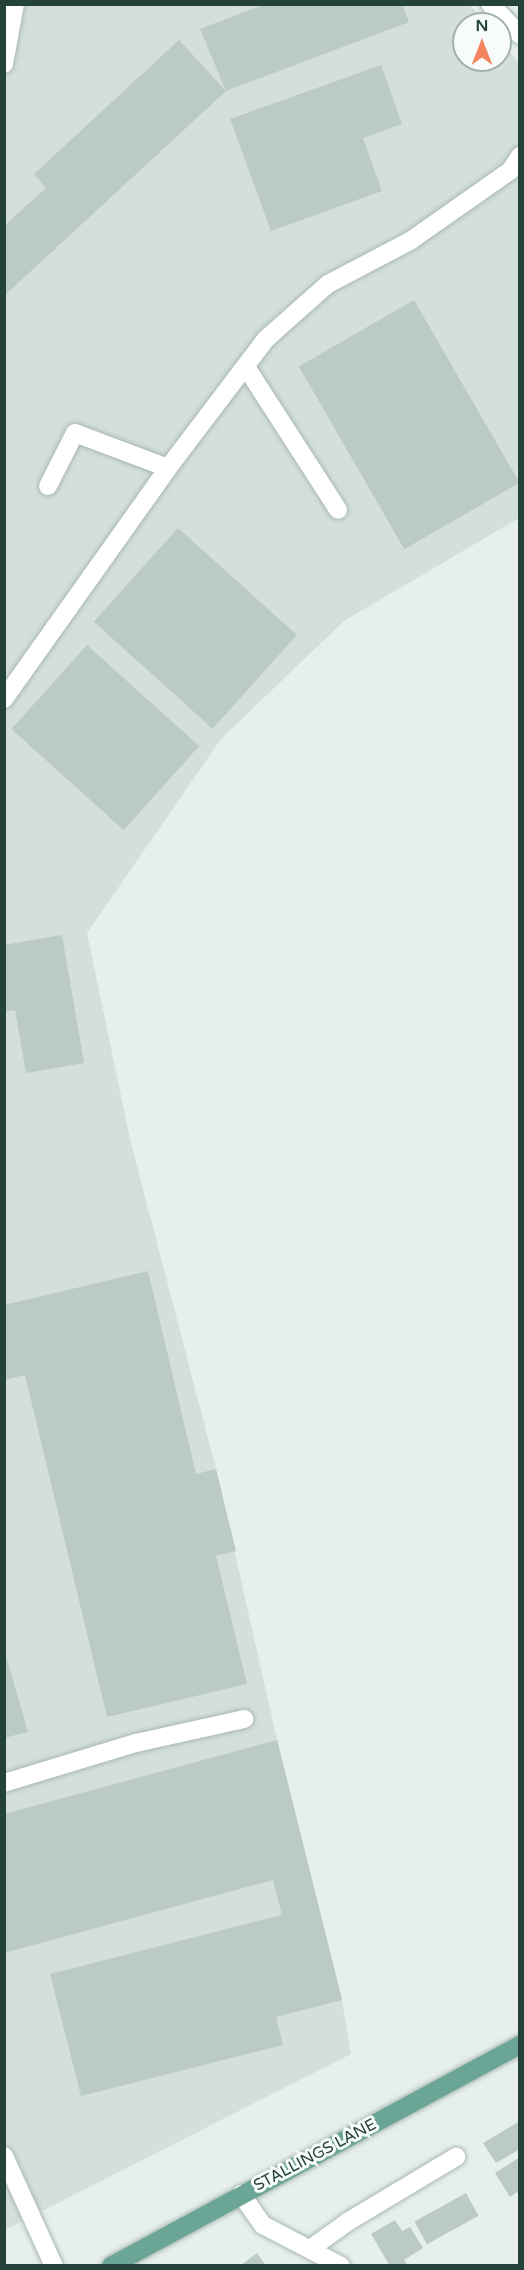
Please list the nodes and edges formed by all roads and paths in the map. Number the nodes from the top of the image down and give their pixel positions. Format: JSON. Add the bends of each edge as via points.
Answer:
{"nodes":[{"id":1,"x":15,"y":4,"type":"edge"},
{"id":2,"x":490,"y":4,"type":"edge"},
{"id":3,"x":519,"y":35,"type":"edge"},
{"id":4,"x":4,"y":64,"type":"edge"},
{"id":5,"x":519,"y":156,"type":"edge"},
{"id":6,"x":246,"y":367,"type":"junction"},
{"id":7,"x":168,"y":468,"type":"junction"},
{"id":8,"x":48,"y":486,"type":"dead end"},
{"id":9,"x":338,"y":510,"type":"dead end"},
{"id":10,"x":4,"y":699,"type":"edge"},
{"id":11,"x":244,"y":1719,"type":"dead end"},
{"id":12,"x":4,"y":1783,"type":"edge"},
{"id":13,"x":519,"y":2045,"type":"edge"},
{"id":14,"x":4,"y":2156,"type":"edge"},
{"id":15,"x":456,"y":2157,"type":"dead end"},
{"id":16,"x":241,"y":2194,"type":"junction"},
{"id":17,"x":310,"y":2249,"type":"junction"},
{"id":18,"x":54,"y":2265,"type":"edge"},
{"id":19,"x":111,"y":2265,"type":"edge"},
{"id":20,"x":341,"y":2265,"type":"edge"}],
"edges":[{"from":1,"to":4,"type":"street"},
{"from":2,"to":3,"type":"street"},
{"from":5,"to":6,"type":"street","via":[[512,170],[411,241],[328,284],[266,339]]},
{"from":6,"to":7,"type":"street"},
{"from":6,"to":9,"type":"street"},
{"from":7,"to":8,"type":"street","via":[[75,433]]},
{"from":7,"to":10,"type":"street"},
{"from":11,"to":12,"type":"street","via":[[136,1743]]},
{"from":13,"to":16,"type":"main road","name":"STALLINGS LANE"},
{"from":14,"to":18,"type":"street"},
{"from":15,"to":17,"type":"street"},
{"from":16,"to":17,"type":"street","via":[[263,2225]]},
{"from":16,"to":19,"type":"main road","name":"STALLINGS LANE"},
{"from":17,"to":20,"type":"street"}]}
